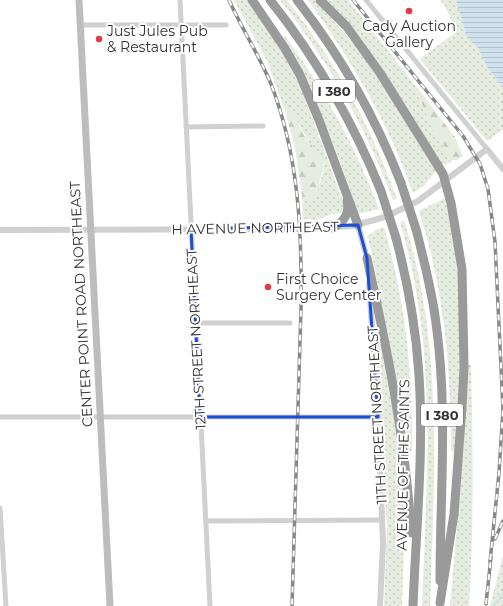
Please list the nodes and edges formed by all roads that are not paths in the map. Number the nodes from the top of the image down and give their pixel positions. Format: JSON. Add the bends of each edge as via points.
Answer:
{"nodes":[{"id":1,"x":79,"y":0,"type":"edge"},
{"id":2,"x":180,"y":0,"type":"edge"},
{"id":3,"x":252,"y":0,"type":"edge"},
{"id":4,"x":270,"y":0,"type":"edge"},
{"id":5,"x":297,"y":0,"type":"edge"},
{"id":6,"x":320,"y":0,"type":"edge"},
{"id":7,"x":366,"y":0,"type":"edge"},
{"id":8,"x":80,"y":25,"type":"junction"},
{"id":9,"x":181,"y":25,"type":"junction"},
{"id":10,"x":226,"y":25,"type":"dead end"},
{"id":11,"x":263,"y":126,"type":"dead end"},
{"id":12,"x":186,"y":127,"type":"junction"},
{"id":13,"x":487,"y":149,"type":"junction"},
{"id":14,"x":503,"y":169,"type":"edge"},
{"id":15,"x":446,"y":181,"type":"junction"},
{"id":16,"x":345,"y":192,"type":"junction"},
{"id":17,"x":358,"y":225,"type":"junction"},
{"id":18,"x":332,"y":228,"type":"junction"},
{"id":19,"x":191,"y":229,"type":"junction"},
{"id":20,"x":0,"y":230,"type":"edge"},
{"id":21,"x":91,"y":230,"type":"junction"},
{"id":22,"x":367,"y":258,"type":"junction"},
{"id":23,"x":196,"y":323,"type":"junction"},
{"id":24,"x":290,"y":323,"type":"dead end"},
{"id":25,"x":0,"y":417,"type":"edge"},
{"id":26,"x":100,"y":417,"type":"junction"},
{"id":27,"x":200,"y":417,"type":"junction"},
{"id":28,"x":378,"y":417,"type":"junction"},
{"id":29,"x":0,"y":508,"type":"edge"},
{"id":30,"x":382,"y":520,"type":"junction"},
{"id":31,"x":206,"y":521,"type":"junction"},
{"id":32,"x":414,"y":570,"type":"junction"},
{"id":33,"x":440,"y":605,"type":"edge"},
{"id":34,"x":6,"y":606,"type":"edge"},
{"id":35,"x":110,"y":606,"type":"edge"},
{"id":36,"x":210,"y":606,"type":"edge"},
{"id":37,"x":380,"y":606,"type":"edge"},
{"id":38,"x":413,"y":606,"type":"edge"}],
"edges":[{"from":1,"to":8,"type":"main road","name":"CENTER POINT ROAD NORTHEAST"},
{"from":2,"to":9,"type":"street","name":"12TH STREET NORTHEAST"},
{"from":3,"to":16,"type":"highway","via":[[300,75]]},
{"from":4,"to":32,"type":"highway","name":"AVENUE OF THE SAINTS","number":"I 380","bridge":true,"via":[[331,86],[381,191],[396,238],[412,310],[419,376],[420,432]]},
{"from":5,"to":33,"type":"highway","number":"I 380","bridge":true,"via":[[350,77],[375,124],[401,183],[416,229],[432,296],[441,374]]},
{"from":6,"to":15,"type":"highway","via":[[364,48]]},
{"from":7,"to":13,"type":"street"},
{"from":8,"to":9,"type":"street"},
{"from":8,"to":21,"type":"main road","name":"CENTER POINT ROAD NORTHEAST"},
{"from":9,"to":10,"type":"street"},
{"from":9,"to":12,"type":"street","name":"12TH STREET NORTHEAST"},
{"from":11,"to":12,"type":"street"},
{"from":12,"to":19,"type":"street","name":"12TH STREET NORTHEAST"},
{"from":13,"to":14,"type":"street"},
{"from":13,"to":15,"type":"street","name":"H AVENUE NORTHEAST"},
{"from":15,"to":17,"type":"street","name":"H AVENUE NORTHEAST","via":[[408,206],[385,217]]},
{"from":15,"to":33,"type":"highway","via":[[462,269],[464,367],[454,514]]},
{"from":16,"to":17,"type":"highway"},
{"from":16,"to":18,"type":"highway","via":[[347,215]]},
{"from":17,"to":18,"type":"street","name":"H AVENUE NORTHEAST"},
{"from":17,"to":22,"type":"street","name":"11TH STREET NORTHEAST"},
{"from":18,"to":19,"type":"street","name":"H AVENUE NORTHEAST"},
{"from":19,"to":21,"type":"street","name":"H AVENUE NORTHEAST"},
{"from":19,"to":23,"type":"street","name":"12TH STREET NORTHEAST"},
{"from":20,"to":21,"type":"street","name":"H AVENUE NORTHEAST"},
{"from":21,"to":26,"type":"main road","name":"CENTER POINT ROAD NORTHEAST"},
{"from":22,"to":28,"type":"street","name":"11TH STREET NORTHEAST"},
{"from":22,"to":32,"type":"highway","via":[[405,454]]},
{"from":23,"to":24,"type":"street"},
{"from":23,"to":27,"type":"street","name":"12TH STREET NORTHEAST"},
{"from":25,"to":26,"type":"street"},
{"from":26,"to":27,"type":"street"},
{"from":26,"to":35,"type":"main road","name":"CENTER POINT ROAD NORTHEAST"},
{"from":27,"to":28,"type":"street"},
{"from":27,"to":31,"type":"street","name":"12TH STREET NORTHEAST"},
{"from":28,"to":30,"type":"street","name":"11TH STREET NORTHEAST"},
{"from":29,"to":34,"type":"street"},
{"from":30,"to":31,"type":"street"},
{"from":30,"to":37,"type":"street","name":"11TH STREET NORTHEAST"},
{"from":31,"to":36,"type":"street","name":"12TH STREET NORTHEAST"},
{"from":32,"to":38,"type":"highway","name":"AVENUE OF THE SAINTS","number":"I 380"}]}
